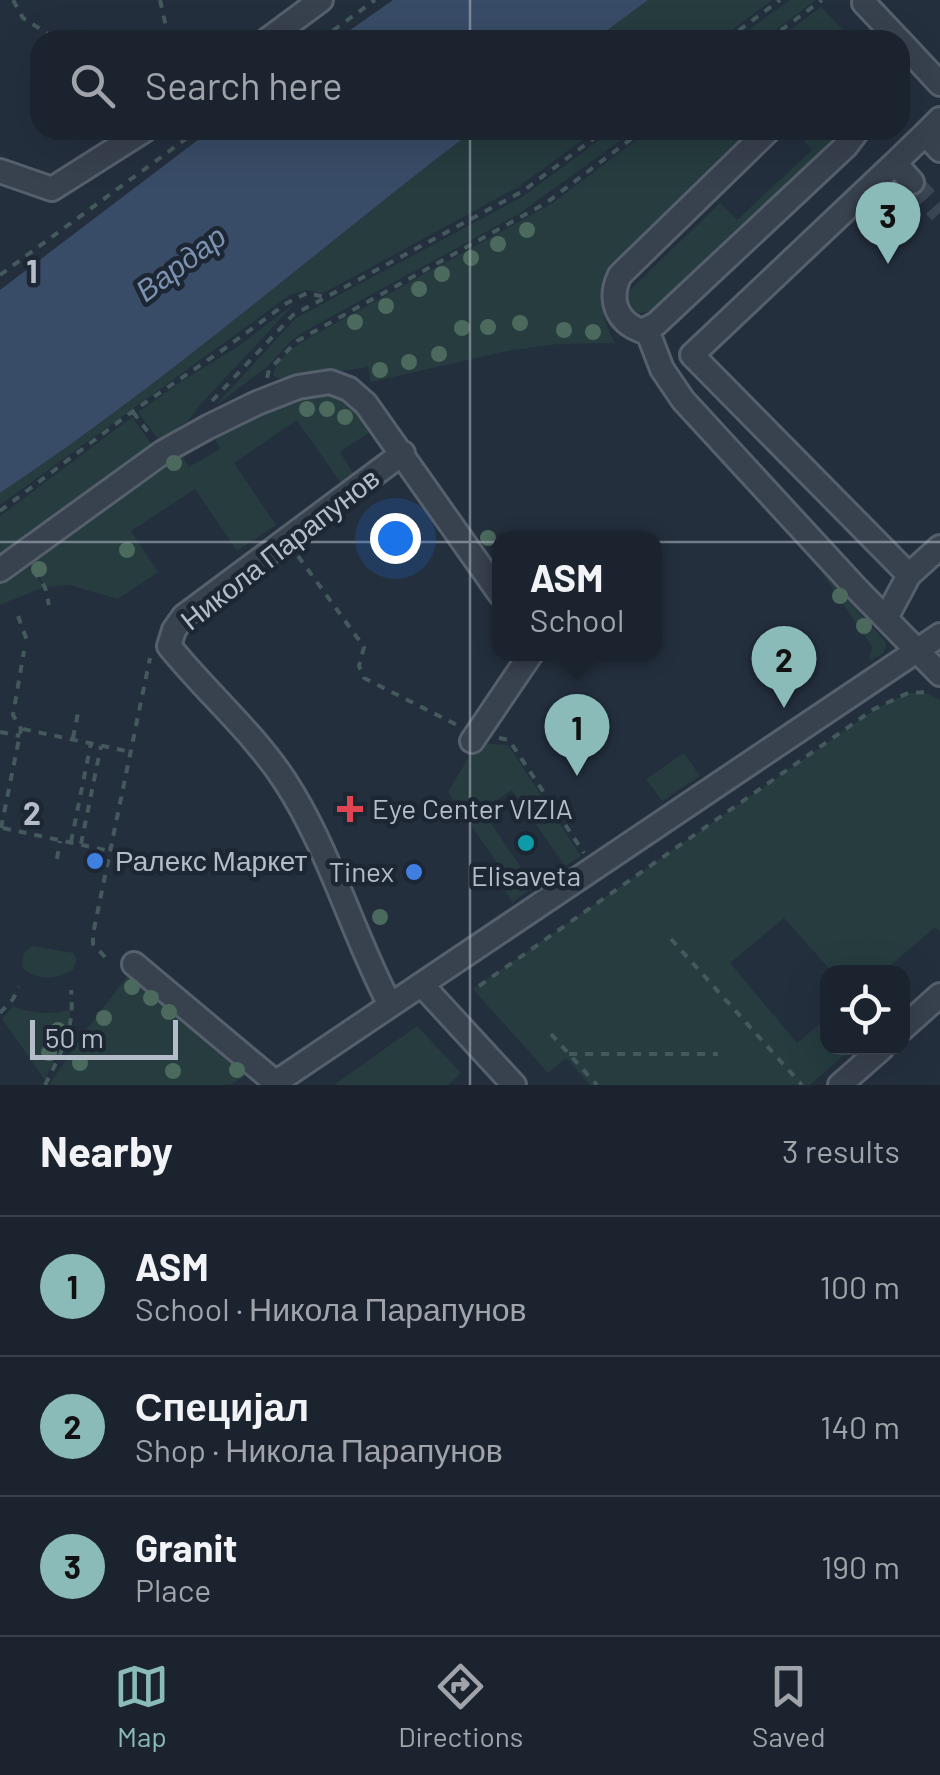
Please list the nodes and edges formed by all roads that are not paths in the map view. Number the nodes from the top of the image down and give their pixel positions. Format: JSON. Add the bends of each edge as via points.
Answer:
{"nodes":[{"id":1,"x":321,"y":0,"type":"edge"},
{"id":2,"x":864,"y":3,"type":"dead end"},
{"id":3,"x":280,"y":30,"type":"edge"},
{"id":4,"x":890,"y":30,"type":"edge"},
{"id":5,"x":910,"y":51,"type":"edge"},
{"id":6,"x":940,"y":84,"type":"edge"},
{"id":7,"x":935,"y":134,"type":"edge"},
{"id":8,"x":130,"y":140,"type":"edge"},
{"id":9,"x":759,"y":140,"type":"edge"},
{"id":10,"x":850,"y":140,"type":"edge"},
{"id":11,"x":894,"y":163,"type":"junction"},
{"id":12,"x":0,"y":170,"type":"edge"},
{"id":13,"x":912,"y":182,"type":"tunnel mouth"},
{"id":14,"x":647,"y":330,"type":"junction"},
{"id":15,"x":403,"y":454,"type":"junction"},
{"id":16,"x":940,"y":547,"type":"edge"},
{"id":17,"x":0,"y":570,"type":"edge"},
{"id":18,"x":910,"y":575,"type":"junction"},
{"id":19,"x":492,"y":582,"type":"edge"},
{"id":20,"x":886,"y":618,"type":"junction"},
{"id":21,"x":940,"y":635,"type":"edge"},
{"id":22,"x":917,"y":651,"type":"junction"},
{"id":23,"x":526,"y":661,"type":"edge"},
{"id":24,"x":940,"y":674,"type":"edge"},
{"id":25,"x":474,"y":738,"type":"road end"},
{"id":26,"x":134,"y":964,"type":"dead end"},
{"id":27,"x":422,"y":985,"type":"junction"},
{"id":28,"x":940,"y":995,"type":"edge"},
{"id":29,"x":390,"y":1005,"type":"junction"},
{"id":30,"x":910,"y":1022,"type":"edge"},
{"id":31,"x":874,"y":1055,"type":"edge"},
{"id":32,"x":274,"y":1084,"type":"edge"},
{"id":33,"x":514,"y":1085,"type":"edge"},
{"id":34,"x":840,"y":1085,"type":"edge"}],
"edges":[{"from":1,"to":3,"type":"street"},
{"from":2,"to":4,"type":"street"},
{"from":5,"to":6,"type":"street"},
{"from":7,"to":11,"type":"street"},
{"from":8,"to":12,"type":"street","via":[[52,190]]},
{"from":9,"to":14,"type":"street","via":[[620,276],[614,304],[634,328]]},
{"from":10,"to":14,"type":"street"},
{"from":11,"to":13,"type":"street"},
{"from":11,"to":18,"type":"street","via":[[692,355]]},
{"from":14,"to":20,"type":"street","via":[[683,400]]},
{"from":15,"to":17,"type":"street","name":"Никола Парапунов","via":[[349,389],[309,384],[163,452]]},
{"from":15,"to":19,"type":"street","name":"Никола Парапунов"},
{"from":15,"to":29,"type":"street","name":"Никола Парапунов","via":[[184,616],[170,646],[286,782]]},
{"from":16,"to":18,"type":"street"},
{"from":18,"to":20,"type":"street"},
{"from":20,"to":22,"type":"street"},
{"from":21,"to":22,"type":"street"},
{"from":22,"to":24,"type":"street"},
{"from":22,"to":27,"type":"street"},
{"from":23,"to":25,"type":"street"},
{"from":26,"to":32,"type":"street"},
{"from":27,"to":29,"type":"street"},
{"from":27,"to":33,"type":"street"},
{"from":28,"to":30,"type":"street"},
{"from":29,"to":32,"type":"street"},
{"from":31,"to":34,"type":"street"}]}
